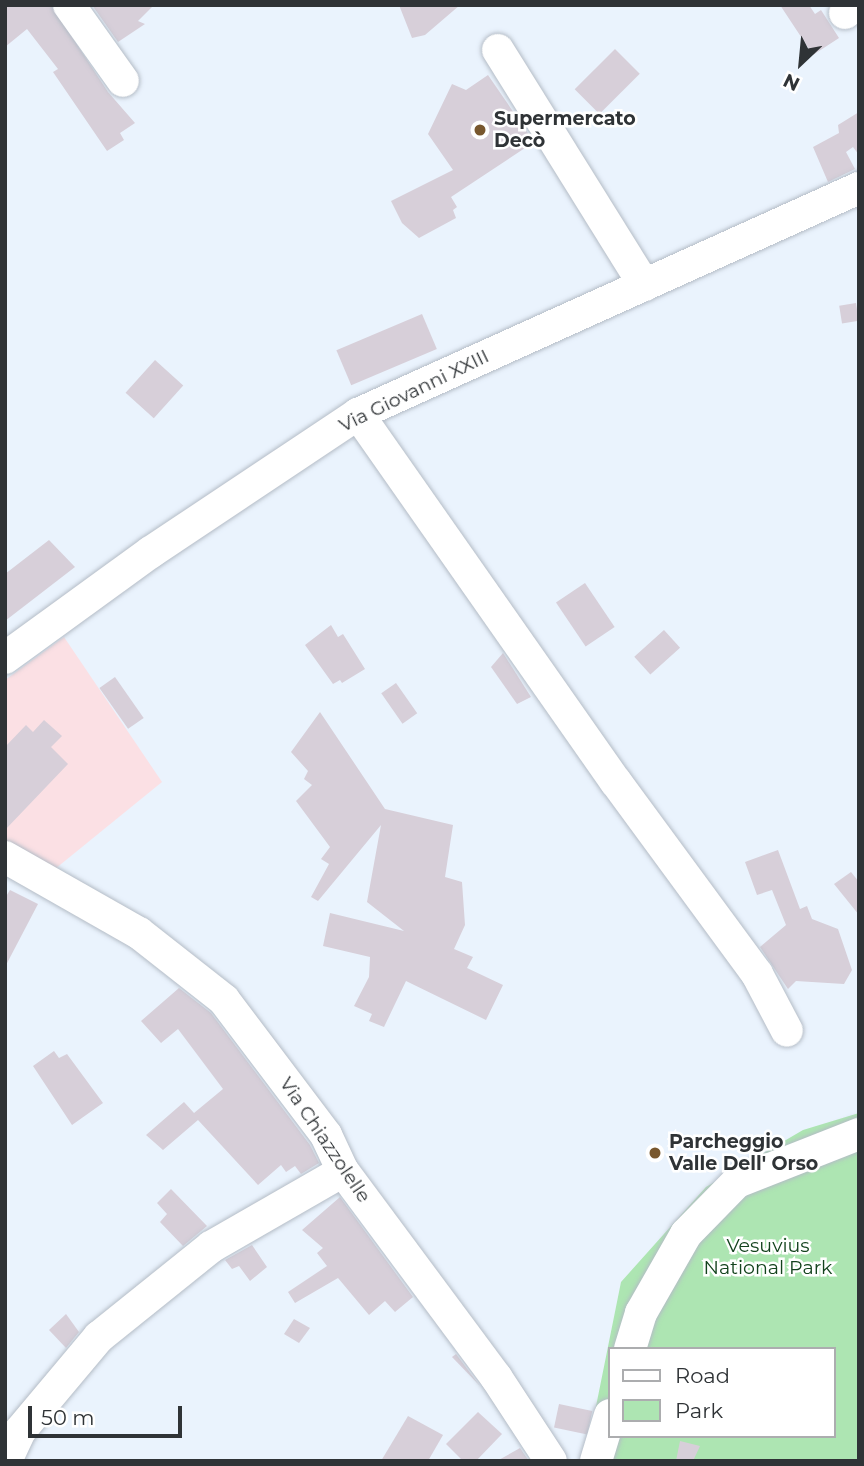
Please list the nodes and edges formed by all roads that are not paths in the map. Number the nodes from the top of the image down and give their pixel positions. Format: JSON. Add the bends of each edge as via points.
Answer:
{"nodes":[{"id":1,"x":69,"y":5,"type":"edge"},
{"id":2,"x":498,"y":50,"type":"dead end"},
{"id":3,"x":123,"y":81,"type":"dead end"},
{"id":4,"x":859,"y":188,"type":"edge"},
{"id":5,"x":644,"y":285,"type":"junction"},
{"id":6,"x":358,"y":414,"type":"junction"},
{"id":7,"x":5,"y":658,"type":"edge"},
{"id":8,"x":9,"y":867,"type":"edge"},
{"id":9,"x":787,"y":1031,"type":"dead end"},
{"id":10,"x":859,"y":1134,"type":"edge"},
{"id":11,"x":343,"y":1171,"type":"junction"},
{"id":12,"x":631,"y":1347,"type":"edge"},
{"id":13,"x":608,"y":1422,"type":"edge"},
{"id":14,"x":13,"y":1427,"type":"edge"},
{"id":15,"x":6,"y":1461,"type":"edge"},
{"id":16,"x":551,"y":1461,"type":"edge"},
{"id":17,"x":596,"y":1461,"type":"edge"}],
"edges":[{"from":1,"to":3,"type":"street"},
{"from":2,"to":5,"type":"street"},
{"from":4,"to":5,"type":"street","name":"Via Giovanni XXIII"},
{"from":5,"to":6,"type":"street","name":"Via Giovanni XXIII"},
{"from":6,"to":7,"type":"street","name":"Via Giovanni XXIII","via":[[151,552]]},
{"from":6,"to":9,"type":"street","via":[[757,974]]},
{"from":8,"to":11,"type":"street","name":"Via Chiazzolelle","via":[[139,933],[225,1000],[326,1135]]},
{"from":10,"to":12,"type":"street","via":[[737,1182],[686,1234],[641,1313]]},
{"from":11,"to":14,"type":"street","via":[[211,1247],[99,1337]]},
{"from":11,"to":16,"type":"street","name":"Via Chiazzolelle","via":[[496,1377]]},
{"from":13,"to":17,"type":"street"},
{"from":14,"to":15,"type":"street"}]}
